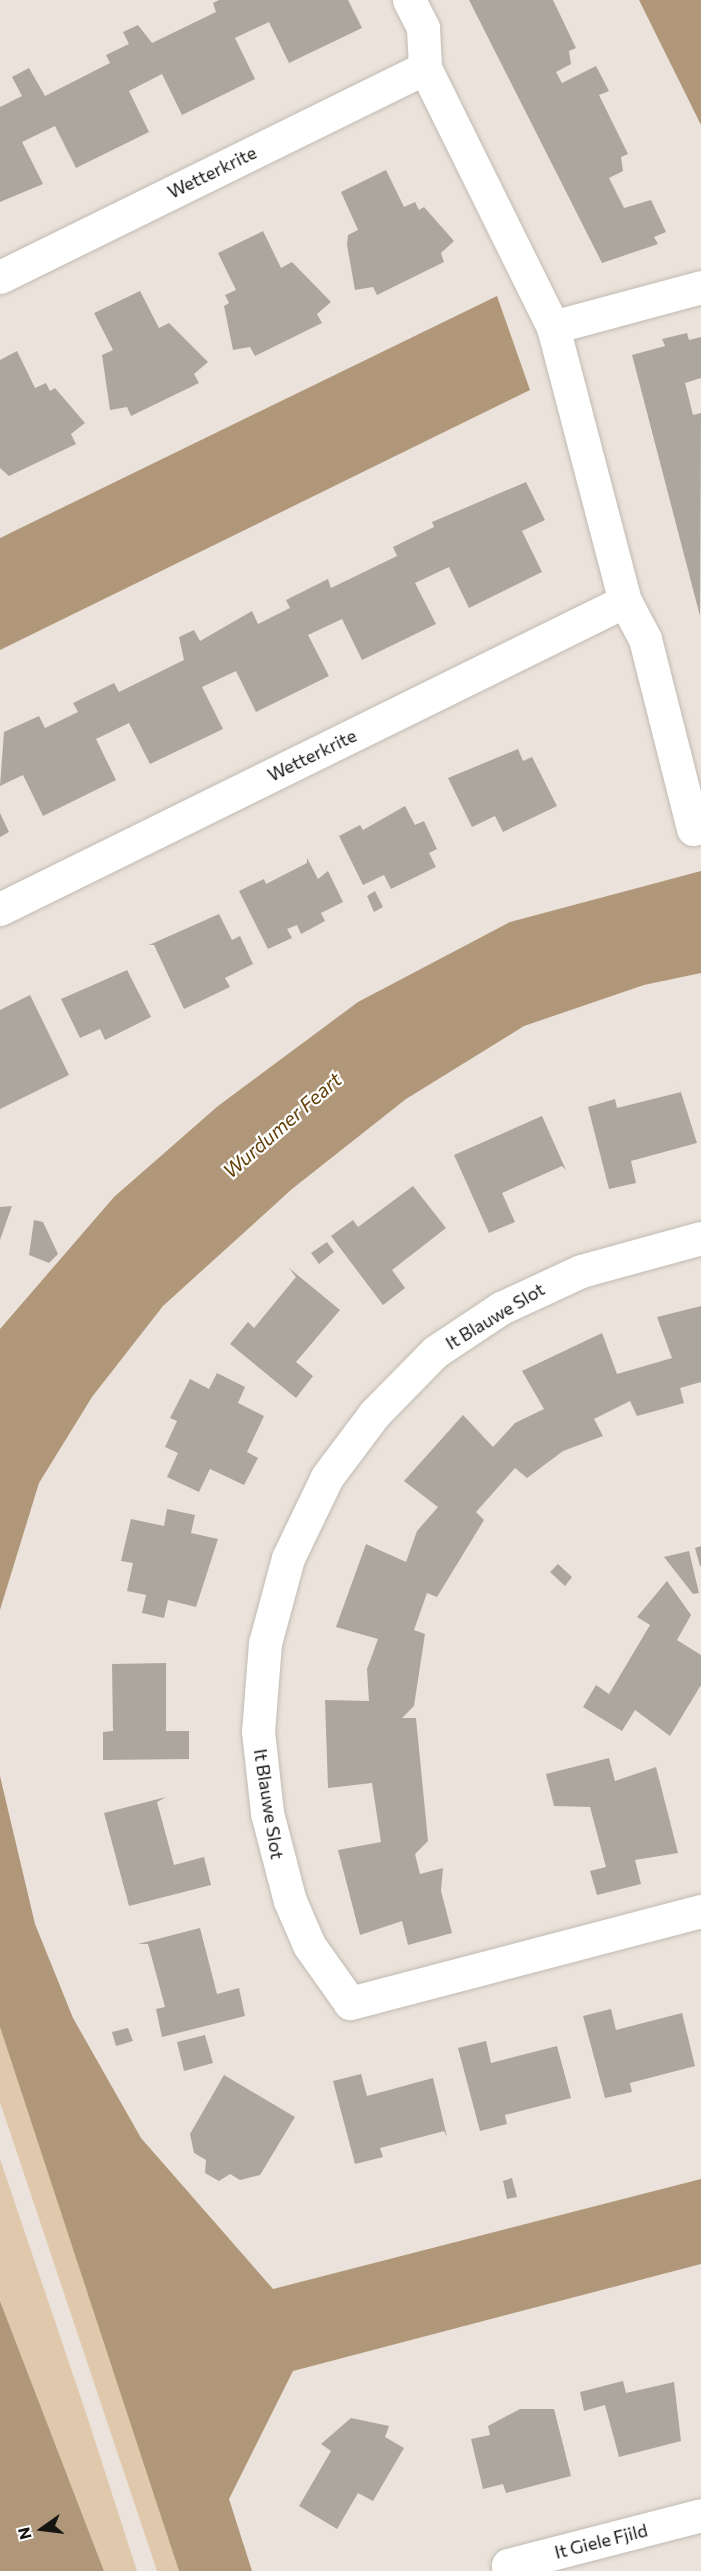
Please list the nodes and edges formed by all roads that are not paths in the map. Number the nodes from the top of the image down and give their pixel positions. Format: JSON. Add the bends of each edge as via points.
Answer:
{"nodes":[{"id":1,"x":409,"y":0,"type":"edge"},
{"id":2,"x":424,"y":68,"type":"junction"},
{"id":3,"x":0,"y":276,"type":"edge"},
{"id":4,"x":701,"y":287,"type":"edge"},
{"id":5,"x":553,"y":327,"type":"junction"},
{"id":6,"x":625,"y":601,"type":"junction"},
{"id":7,"x":693,"y":829,"type":"dead end"},
{"id":8,"x":0,"y":909,"type":"edge"},
{"id":9,"x":701,"y":1238,"type":"edge"},
{"id":10,"x":701,"y":1911,"type":"edge"},
{"id":11,"x":701,"y":2515,"type":"edge"},
{"id":12,"x":509,"y":2571,"type":"edge"}],
"edges":[{"from":1,"to":2,"type":"street","via":[[423,28]]},
{"from":2,"to":3,"type":"street","name":"Wetterkrite"},
{"from":2,"to":5,"type":"street"},
{"from":4,"to":5,"type":"street"},
{"from":5,"to":6,"type":"street"},
{"from":6,"to":7,"type":"street","via":[[645,639]]},
{"from":6,"to":8,"type":"street","name":"Wetterkrite"},
{"from":9,"to":10,"type":"street","name":"It Blauwe Slot","via":[[581,1271],[510,1303],[435,1352],[375,1413],[327,1477],[288,1558],[265,1643],[258,1731],[267,1813],[290,1901],[309,1945],[350,2003]]},
{"from":11,"to":12,"type":"street","name":"It Giele Fjild","via":[[508,2565]]}]}
